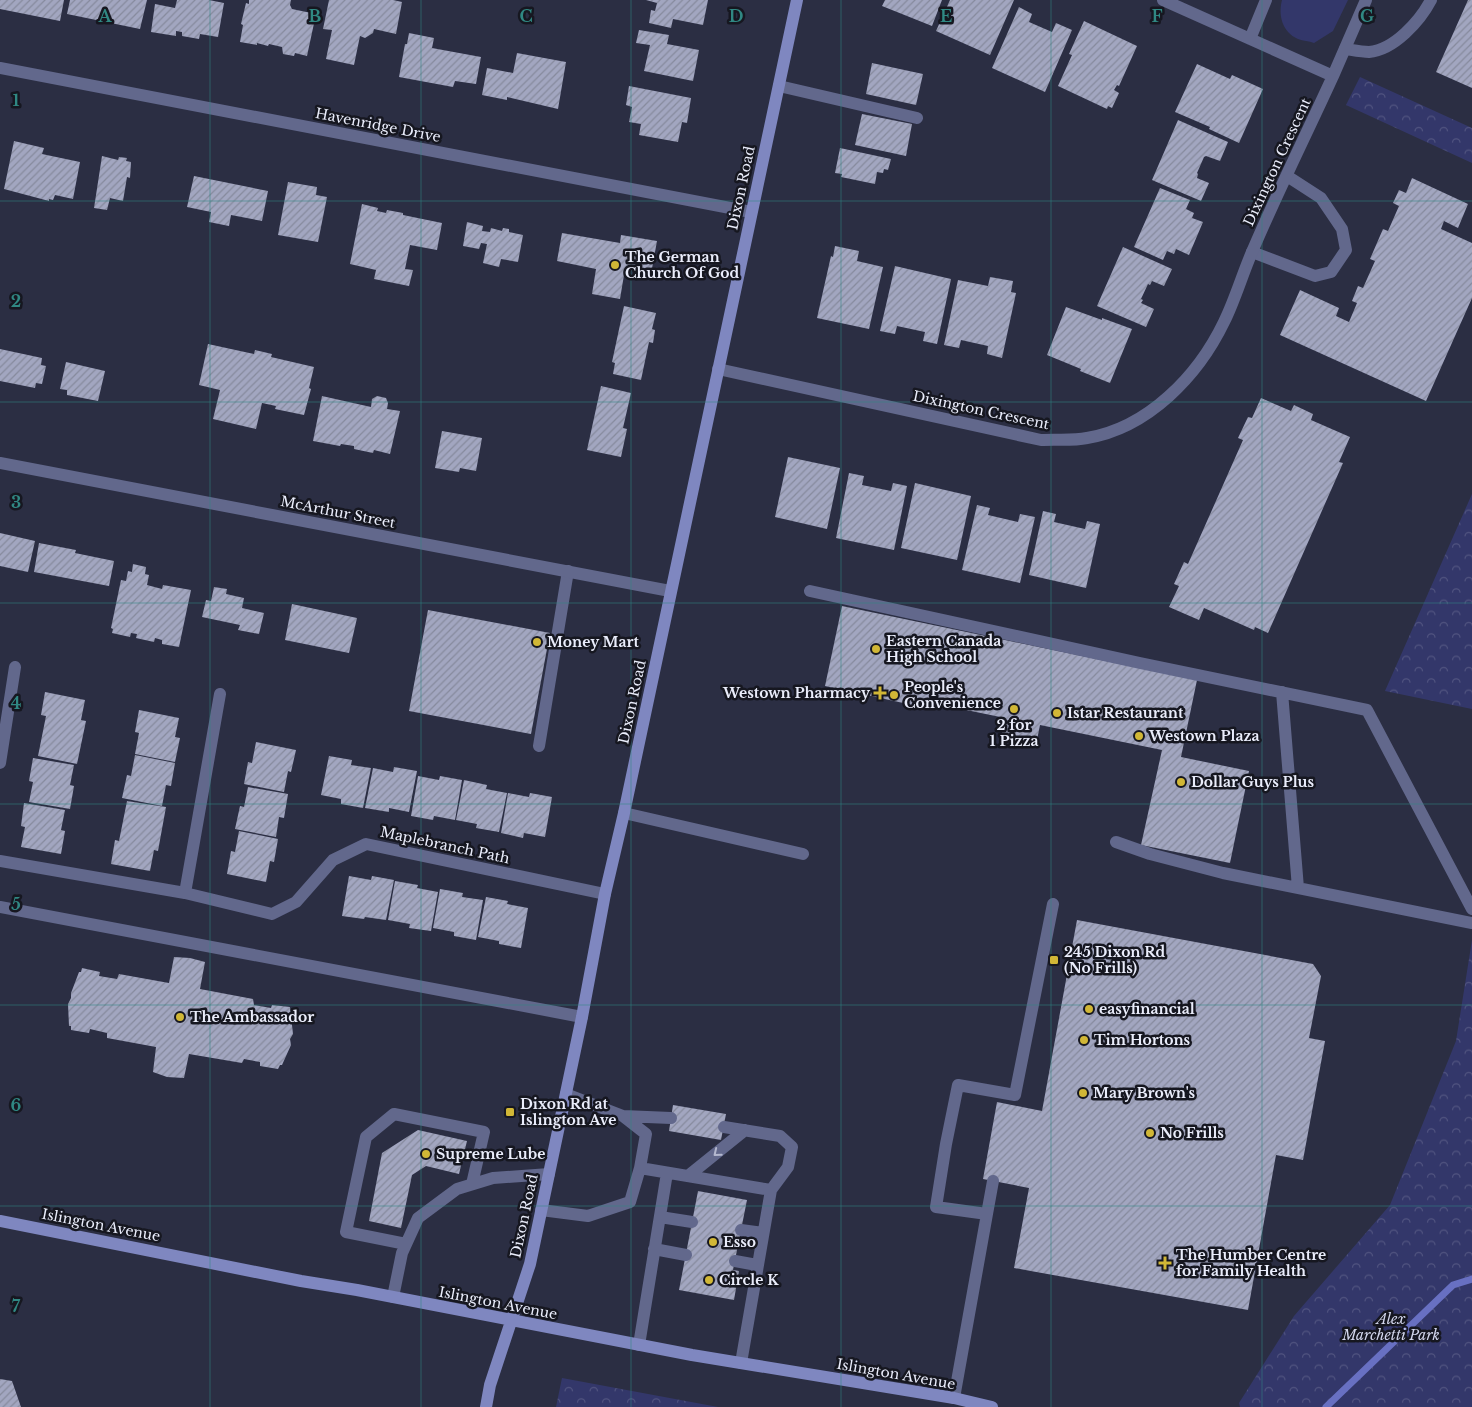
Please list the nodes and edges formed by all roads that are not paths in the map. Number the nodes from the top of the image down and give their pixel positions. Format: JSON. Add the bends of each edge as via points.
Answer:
{"nodes":[{"id":1,"x":797,"y":0,"type":"edge"},
{"id":2,"x":1163,"y":0,"type":"edge"},
{"id":3,"x":1266,"y":0,"type":"edge"},
{"id":4,"x":1366,"y":0,"type":"edge"},
{"id":5,"x":1431,"y":0,"type":"edge"},
{"id":6,"x":1250,"y":39,"type":"junction"},
{"id":7,"x":1345,"y":49,"type":"junction"},
{"id":8,"x":0,"y":68,"type":"edge"},
{"id":9,"x":1333,"y":76,"type":"junction"},
{"id":10,"x":778,"y":86,"type":"junction"},
{"id":11,"x":917,"y":118,"type":"dead end"},
{"id":12,"x":1287,"y":176,"type":"junction"},
{"id":13,"x":751,"y":212,"type":"junction"},
{"id":14,"x":1252,"y":252,"type":"junction"},
{"id":15,"x":718,"y":369,"type":"junction"},
{"id":16,"x":0,"y":463,"type":"edge"},
{"id":17,"x":568,"y":571,"type":"junction"},
{"id":18,"x":670,"y":591,"type":"junction"},
{"id":19,"x":810,"y":592,"type":"dead end"},
{"id":20,"x":15,"y":667,"type":"dead end"},
{"id":21,"x":1282,"y":692,"type":"junction"},
{"id":22,"x":220,"y":694,"type":"dead end"},
{"id":23,"x":540,"y":746,"type":"dead end"},
{"id":24,"x":0,"y":763,"type":"edge"},
{"id":25,"x":624,"y":813,"type":"junction"},
{"id":26,"x":1116,"y":842,"type":"dead end"},
{"id":27,"x":803,"y":854,"type":"dead end"},
{"id":28,"x":0,"y":861,"type":"edge"},
{"id":29,"x":1298,"y":888,"type":"junction"},
{"id":30,"x":185,"y":892,"type":"junction"},
{"id":31,"x":605,"y":894,"type":"junction"},
{"id":32,"x":1054,"y":904,"type":"dead end"},
{"id":33,"x":0,"y":907,"type":"edge"},
{"id":34,"x":1472,"y":909,"type":"edge"},
{"id":35,"x":1472,"y":923,"type":"edge"},
{"id":36,"x":582,"y":1017,"type":"junction"},
{"id":37,"x":566,"y":1094,"type":"junction"},
{"id":38,"x":623,"y":1116,"type":"junction"},
{"id":39,"x":671,"y":1118,"type":"dead end"},
{"id":40,"x":724,"y":1127,"type":"dead end"},
{"id":41,"x":745,"y":1130,"type":"junction"},
{"id":42,"x":640,"y":1168,"type":"junction"},
{"id":43,"x":667,"y":1173,"type":"junction"},
{"id":44,"x":549,"y":1174,"type":"junction"},
{"id":45,"x":688,"y":1176,"type":"junction"},
{"id":46,"x":993,"y":1181,"type":"dead end"},
{"id":47,"x":472,"y":1184,"type":"junction"},
{"id":48,"x":771,"y":1190,"type":"junction"},
{"id":49,"x":541,"y":1210,"type":"junction"},
{"id":50,"x":987,"y":1214,"type":"junction"},
{"id":51,"x":660,"y":1217,"type":"junction"},
{"id":52,"x":0,"y":1221,"type":"edge"},
{"id":53,"x":692,"y":1222,"type":"dead end"},
{"id":54,"x":741,"y":1230,"type":"dead end"},
{"id":55,"x":763,"y":1233,"type":"junction"},
{"id":56,"x":406,"y":1244,"type":"junction"},
{"id":57,"x":654,"y":1249,"type":"junction"},
{"id":58,"x":686,"y":1255,"type":"dead end"},
{"id":59,"x":735,"y":1261,"type":"dead end"},
{"id":60,"x":757,"y":1264,"type":"junction"},
{"id":61,"x":393,"y":1297,"type":"junction"},
{"id":62,"x":510,"y":1320,"type":"junction"},
{"id":63,"x":639,"y":1345,"type":"junction"},
{"id":64,"x":740,"y":1363,"type":"junction"},
{"id":65,"x":954,"y":1398,"type":"junction"},
{"id":66,"x":486,"y":1407,"type":"edge"},
{"id":67,"x":992,"y":1407,"type":"edge"}],
"edges":[{"from":1,"to":10,"type":"main road","name":"Dixon Road"},
{"from":2,"to":6,"type":"street"},
{"from":3,"to":6,"type":"street"},
{"from":4,"to":7,"type":"street","name":"Dixington Crescent"},
{"from":5,"to":7,"type":"street","via":[[1406,33],[1384,48],[1369,52]]},
{"from":6,"to":9,"type":"street"},
{"from":7,"to":9,"type":"street","name":"Dixington Crescent"},
{"from":8,"to":13,"type":"street","name":"Havenridge Drive"},
{"from":9,"to":12,"type":"street","name":"Dixington Crescent"},
{"from":10,"to":11,"type":"street"},
{"from":10,"to":13,"type":"main road","name":"Dixon Road"},
{"from":12,"to":14,"type":"street","name":"Dixington Crescent"},
{"from":12,"to":14,"type":"street","via":[[1321,198],[1342,229],[1346,250],[1331,272],[1315,276]]},
{"from":13,"to":15,"type":"main road","name":"Dixon Road"},
{"from":14,"to":15,"type":"street","name":"Dixington Crescent","via":[[1224,323],[1176,391],[1146,415],[1086,438],[1041,440]]},
{"from":15,"to":18,"type":"main road","name":"Dixon Road"},
{"from":16,"to":17,"type":"street","name":"McArthur Street"},
{"from":17,"to":18,"type":"street","name":"McArthur Street"},
{"from":17,"to":23,"type":"street"},
{"from":18,"to":25,"type":"main road","name":"Dixon Road"},
{"from":19,"to":21,"type":"street"},
{"from":20,"to":24,"type":"street"},
{"from":21,"to":29,"type":"street"},
{"from":21,"to":34,"type":"street","via":[[1367,710]]},
{"from":22,"to":30,"type":"street"},
{"from":25,"to":27,"type":"street"},
{"from":25,"to":31,"type":"main road","name":"Dixon Road"},
{"from":26,"to":29,"type":"street","via":[[1223,873]]},
{"from":28,"to":30,"type":"street","name":"Maplebranch Path"},
{"from":29,"to":35,"type":"street"},
{"from":30,"to":31,"type":"street","name":"Maplebranch Path","via":[[272,914],[296,902],[333,860],[366,844]]},
{"from":31,"to":36,"type":"main road","name":"Dixon Road"},
{"from":32,"to":50,"type":"street","via":[[1015,1095],[1009,1099],[958,1085],[936,1206]]},
{"from":33,"to":36,"type":"street"},
{"from":36,"to":37,"type":"main road","name":"Dixon Road"},
{"from":37,"to":38,"type":"street"},
{"from":37,"to":44,"type":"main road","name":"Dixon Road"},
{"from":38,"to":39,"type":"street"},
{"from":38,"to":42,"type":"street","via":[[646,1134]]},
{"from":40,"to":41,"type":"street"},
{"from":41,"to":45,"type":"street","one_way":true},
{"from":41,"to":48,"type":"street","via":[[780,1136],[792,1147],[788,1167]]},
{"from":42,"to":43,"type":"street"},
{"from":42,"to":49,"type":"street","via":[[630,1202],[588,1216]]},
{"from":43,"to":45,"type":"street"},
{"from":43,"to":51,"type":"street"},
{"from":44,"to":47,"type":"street","via":[[493,1178]]},
{"from":44,"to":49,"type":"main road","name":"Dixon Road"},
{"from":45,"to":48,"type":"street"},
{"from":46,"to":50,"type":"street"},
{"from":47,"to":56,"type":"street","via":[[457,1189],[418,1218]]},
{"from":47,"to":56,"type":"street","via":[[484,1132],[394,1114],[366,1137],[346,1232]]},
{"from":48,"to":55,"type":"street"},
{"from":49,"to":62,"type":"main road","name":"Dixon Road","via":[[530,1264]]},
{"from":50,"to":65,"type":"street"},
{"from":51,"to":53,"type":"street"},
{"from":51,"to":57,"type":"street"},
{"from":52,"to":61,"type":"main road","name":"Islington Avenue"},
{"from":54,"to":55,"type":"street"},
{"from":55,"to":60,"type":"street"},
{"from":56,"to":61,"type":"street"},
{"from":57,"to":58,"type":"street"},
{"from":57,"to":63,"type":"street"},
{"from":59,"to":60,"type":"street"},
{"from":60,"to":64,"type":"street"},
{"from":61,"to":62,"type":"main road","name":"Islington Avenue"},
{"from":62,"to":63,"type":"main road","name":"Islington Avenue"},
{"from":62,"to":66,"type":"main road","name":"Dixon Road"},
{"from":63,"to":64,"type":"main road","name":"Islington Avenue"},
{"from":64,"to":65,"type":"main road","name":"Islington Avenue"},
{"from":65,"to":67,"type":"main road","name":"Islington Avenue"}]}
